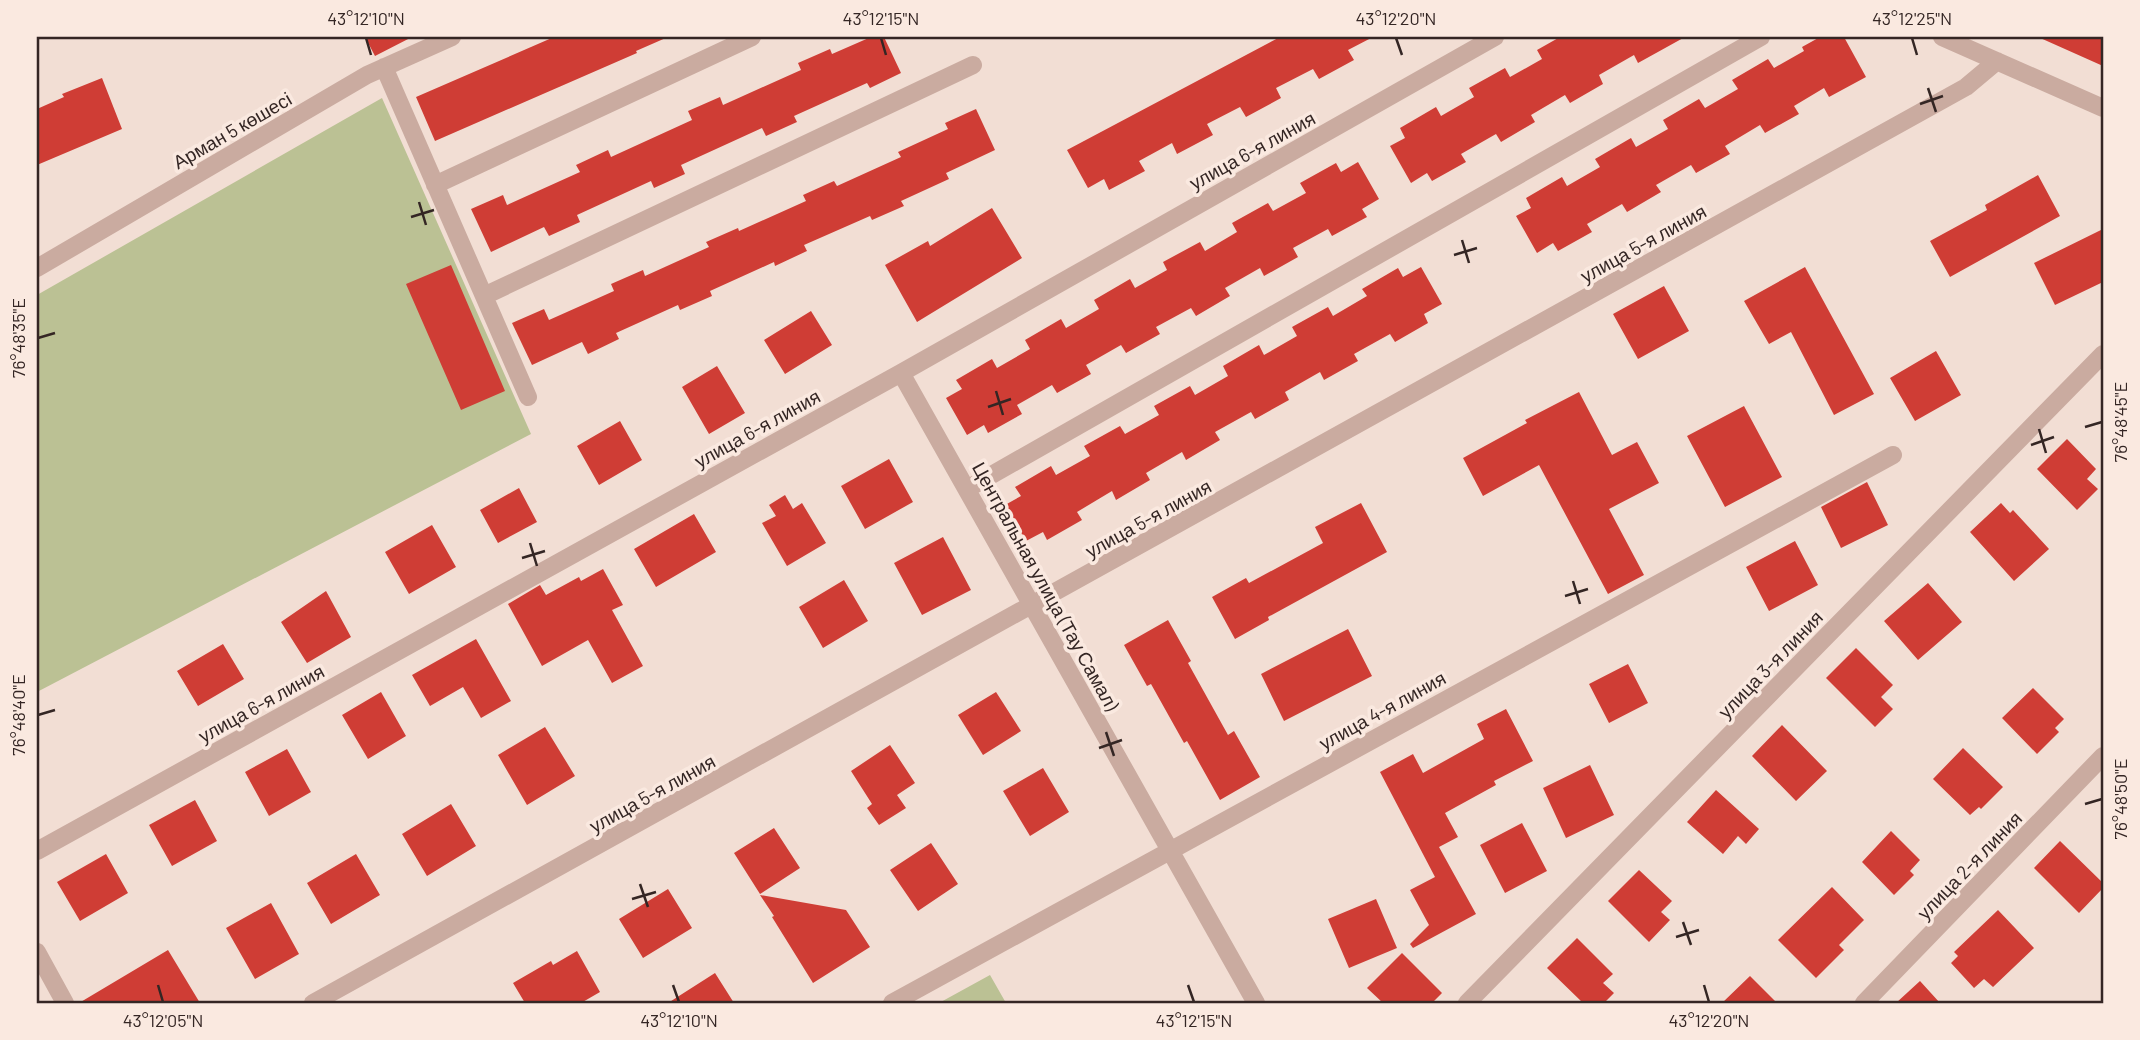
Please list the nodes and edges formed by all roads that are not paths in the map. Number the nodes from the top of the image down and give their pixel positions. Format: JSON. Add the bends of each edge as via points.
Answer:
{"nodes":[{"id":1,"x":452,"y":37,"type":"edge"},
{"id":2,"x":752,"y":37,"type":"edge"},
{"id":3,"x":1496,"y":37,"type":"edge"},
{"id":4,"x":1761,"y":37,"type":"edge"},
{"id":5,"x":1942,"y":37,"type":"edge"},
{"id":6,"x":1997,"y":61,"type":"junction"},
{"id":7,"x":973,"y":65,"type":"dead end"},
{"id":8,"x":384,"y":67,"type":"junction"},
{"id":9,"x":2103,"y":108,"type":"edge"},
{"id":10,"x":435,"y":185,"type":"junction"},
{"id":11,"x":37,"y":268,"type":"edge"},
{"id":12,"x":484,"y":296,"type":"junction"},
{"id":13,"x":2103,"y":354,"type":"edge"},
{"id":14,"x":901,"y":373,"type":"junction"},
{"id":15,"x":528,"y":397,"type":"dead end"},
{"id":16,"x":1893,"y":455,"type":"dead end"},
{"id":17,"x":967,"y":489,"type":"junction"},
{"id":18,"x":1034,"y":606,"type":"junction"},
{"id":19,"x":2103,"y":756,"type":"edge"},
{"id":20,"x":1170,"y":850,"type":"junction"},
{"id":21,"x":37,"y":851,"type":"edge"},
{"id":22,"x":37,"y":952,"type":"edge"},
{"id":23,"x":65,"y":1003,"type":"edge"},
{"id":24,"x":313,"y":1003,"type":"edge"},
{"id":25,"x":892,"y":1003,"type":"edge"},
{"id":26,"x":1256,"y":1003,"type":"edge"},
{"id":27,"x":1467,"y":1003,"type":"edge"},
{"id":28,"x":1864,"y":1003,"type":"edge"}],
"edges":[{"from":1,"to":8,"type":"street","name":"Арман 5 көшесі"},
{"from":2,"to":10,"type":"street"},
{"from":3,"to":14,"type":"street","name":"улица 6-я линия"},
{"from":4,"to":17,"type":"street"},
{"from":5,"to":6,"type":"street"},
{"from":6,"to":9,"type":"street"},
{"from":6,"to":18,"type":"street","name":"улица 5-я линия","via":[[1966,88]]},
{"from":7,"to":12,"type":"street"},
{"from":8,"to":10,"type":"street"},
{"from":8,"to":11,"type":"street","name":"Арман 5 көшесі"},
{"from":10,"to":12,"type":"street"},
{"from":12,"to":15,"type":"street"},
{"from":13,"to":27,"type":"street","name":"улица 3-я линия"},
{"from":14,"to":17,"type":"street","name":"Центральная улица (Тау Самал)"},
{"from":14,"to":21,"type":"street","name":"улица 6-я линия"},
{"from":16,"to":20,"type":"street","name":"улица 4-я линия"},
{"from":17,"to":18,"type":"street","name":"Центральная улица (Тау Самал)"},
{"from":18,"to":20,"type":"street","name":"Центральная улица (Тау Самал)"},
{"from":18,"to":24,"type":"street","name":"улица 5-я линия"},
{"from":19,"to":28,"type":"street","name":"улица 2-я линия"},
{"from":20,"to":25,"type":"street","name":"улица 4-я линия"},
{"from":20,"to":26,"type":"street","name":"Центральная улица (Тау Самал)"},
{"from":22,"to":23,"type":"street"}]}
